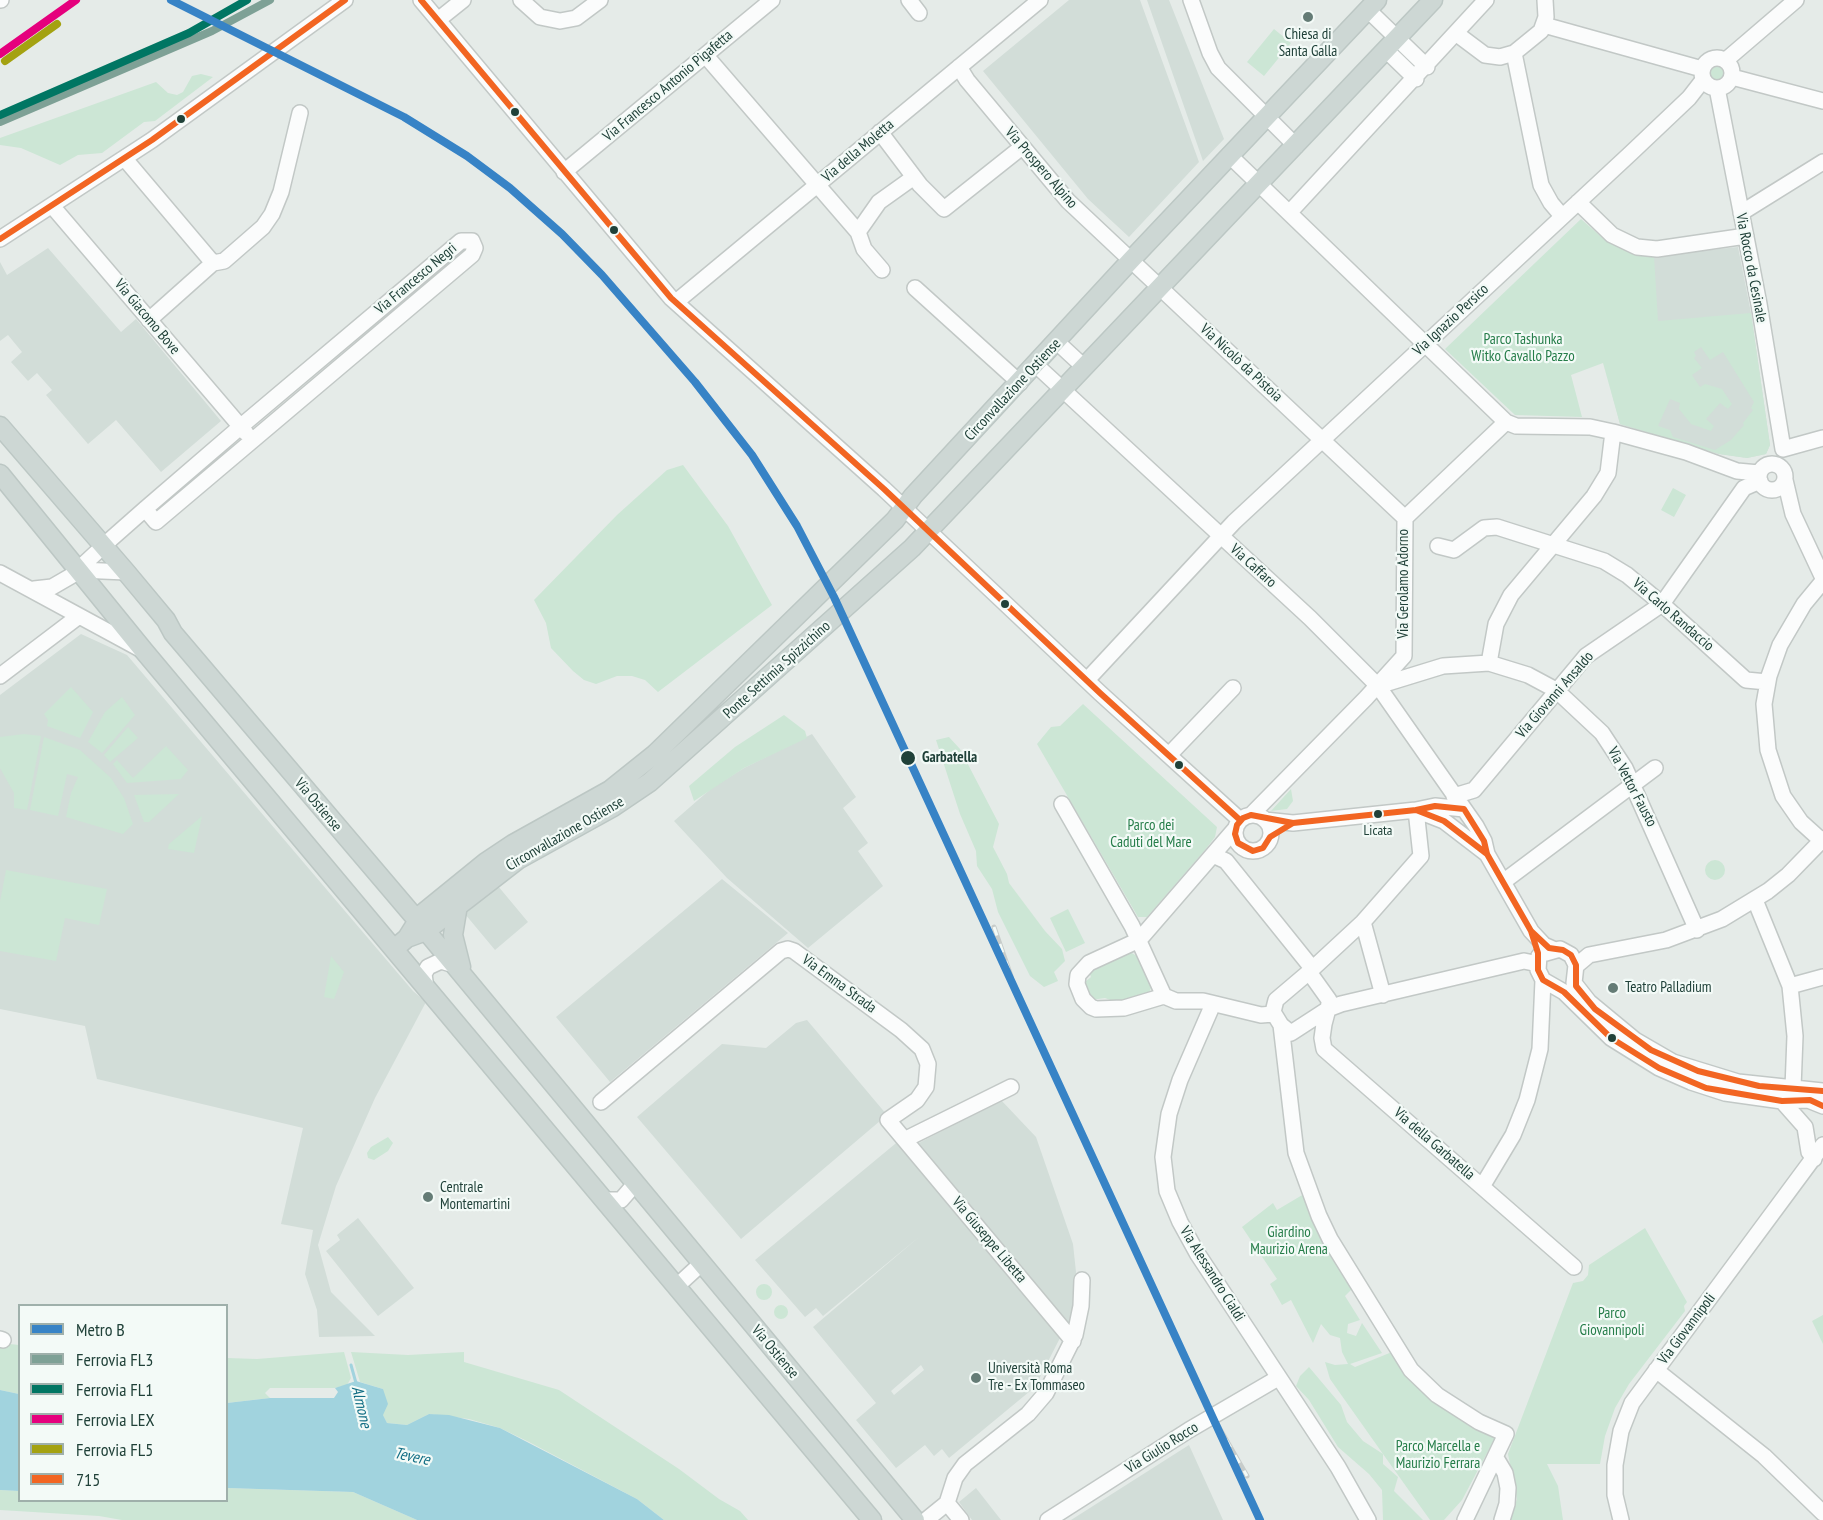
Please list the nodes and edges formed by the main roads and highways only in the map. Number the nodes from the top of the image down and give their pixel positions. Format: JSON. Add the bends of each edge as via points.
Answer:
{"nodes":[{"id":1,"x":1433,"y":0,"type":"edge"},
{"id":2,"x":1372,"y":5,"type":"edge"},
{"id":3,"x":0,"y":426,"type":"edge"},
{"id":4,"x":0,"y":474,"type":"edge"},
{"id":5,"x":896,"y":518,"type":"joint"},
{"id":6,"x":643,"y":777,"type":"junction"},
{"id":7,"x":458,"y":905,"type":"junction"},
{"id":8,"x":422,"y":926,"type":"junction"},
{"id":9,"x":401,"y":943,"type":"junction"},
{"id":10,"x":466,"y":980,"type":"junction"},
{"id":11,"x":872,"y":1520,"type":"edge"},
{"id":12,"x":915,"y":1520,"type":"edge"}],
"edges":[{"from":1,"to":6,"type":"main road","name":"Ponte Settimia Spizzichino","via":[[929,532]]},
{"from":2,"to":5,"type":"main road","name":"Circonvallazione Ostiense","via":[[1131,260]]},
{"from":3,"to":8,"type":"main road","name":"Via Ostiense"},
{"from":4,"to":9,"type":"main road","via":[[144,651]]},
{"from":5,"to":6,"type":"main road","name":"Ponte Settimia Spizzichino"},
{"from":6,"to":7,"type":"main road","name":"Circonvallazione Ostiense","via":[[613,807],[526,855]]},
{"from":6,"to":8,"type":"main road","name":"Circonvallazione Ostiense","via":[[610,790],[505,849]]},
{"from":7,"to":8,"type":"main road","name":"Circonvallazione Ostiense"},
{"from":7,"to":10,"type":"main road","via":[[453,942]]},
{"from":8,"to":9,"type":"main road"},
{"from":8,"to":10,"type":"main road","name":"Via Ostiense"},
{"from":9,"to":11,"type":"main road","via":[[426,988]]},
{"from":10,"to":12,"type":"main road","name":"Via Ostiense"}]}
